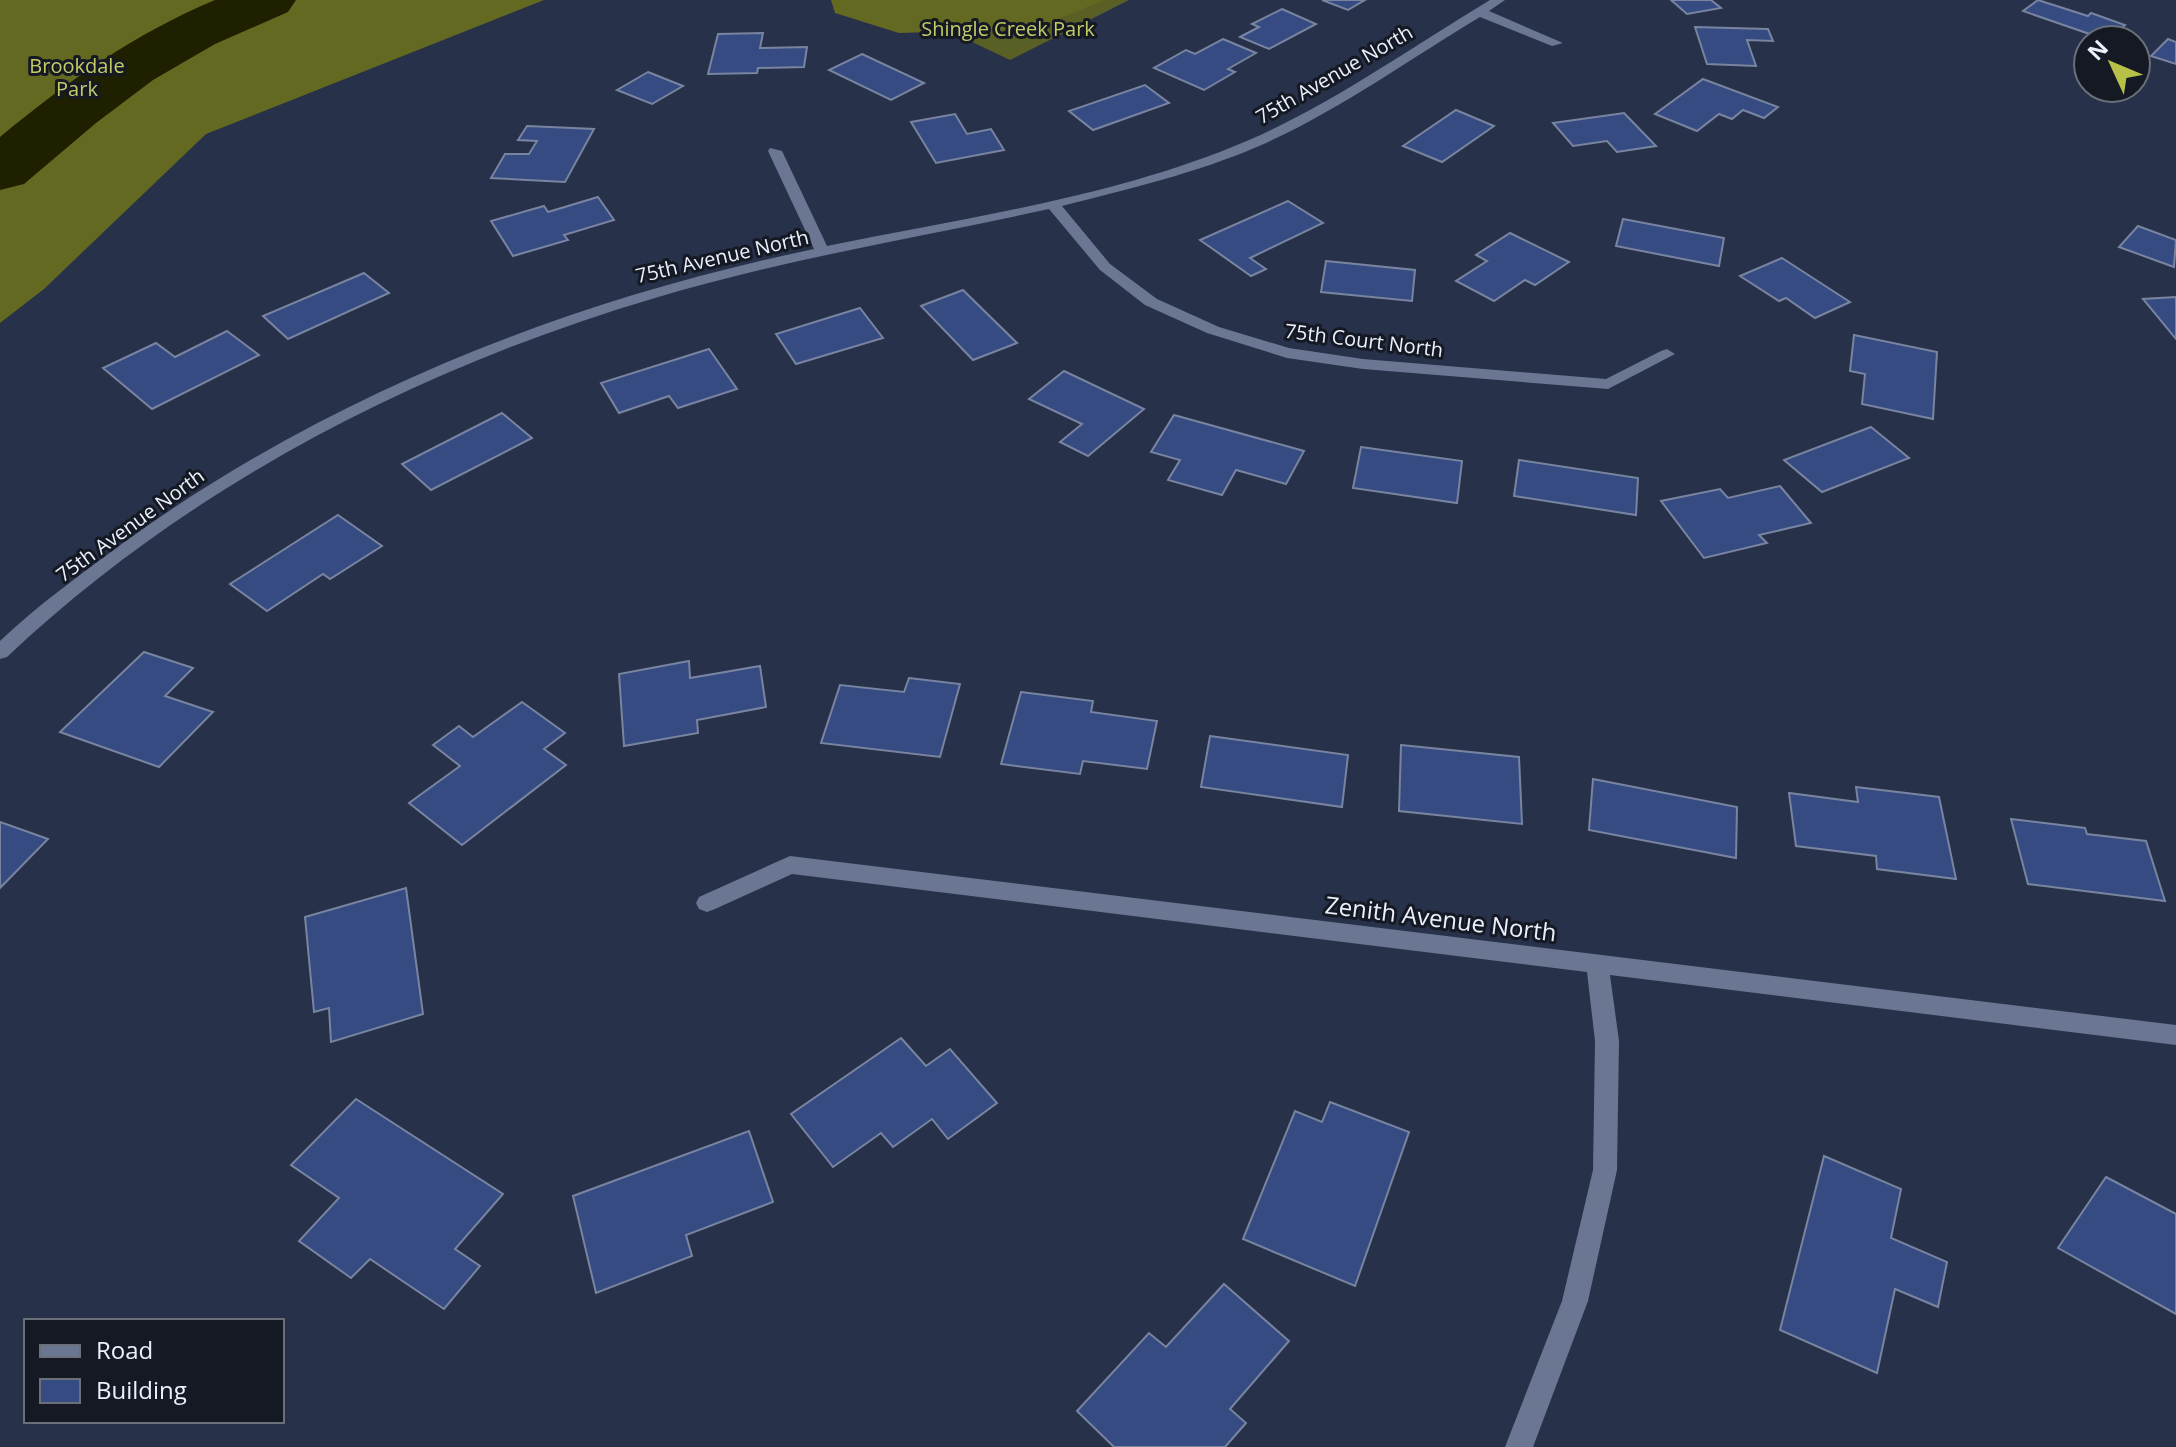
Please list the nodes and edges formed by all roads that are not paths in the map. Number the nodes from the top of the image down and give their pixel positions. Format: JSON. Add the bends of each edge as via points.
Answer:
{"nodes":[{"id":1,"x":1499,"y":0,"type":"edge"},
{"id":2,"x":1479,"y":12,"type":"junction"},
{"id":3,"x":1557,"y":43,"type":"dead end"},
{"id":4,"x":775,"y":151,"type":"dead end"},
{"id":5,"x":1052,"y":203,"type":"junction"},
{"id":6,"x":823,"y":253,"type":"junction"},
{"id":7,"x":1667,"y":354,"type":"dead end"},
{"id":8,"x":0,"y":652,"type":"edge"},
{"id":9,"x":707,"y":903,"type":"dead end"},
{"id":10,"x":1597,"y":963,"type":"junction"},
{"id":11,"x":2176,"y":1035,"type":"edge"},
{"id":12,"x":1519,"y":1447,"type":"edge"}],
"edges":[{"from":1,"to":2,"type":"street","name":"75th Avenue North"},
{"from":2,"to":3,"type":"street"},
{"from":2,"to":5,"type":"street","name":"75th Avenue North","via":[[1245,147],[1177,171]]},
{"from":4,"to":6,"type":"street"},
{"from":5,"to":6,"type":"street","name":"75th Avenue North"},
{"from":5,"to":7,"type":"street","name":"75th Court North","via":[[1105,267],[1151,302],[1213,330],[1287,353],[1608,384]]},
{"from":6,"to":8,"type":"street","name":"75th Avenue North","via":[[621,301],[503,342],[381,394],[257,460],[140,538]]},
{"from":9,"to":10,"type":"street","name":"Zenith Avenue North","via":[[790,865]]},
{"from":10,"to":11,"type":"street","name":"Zenith Avenue North"},
{"from":10,"to":12,"type":"street","via":[[1607,1041],[1605,1170],[1575,1301]]}]}
